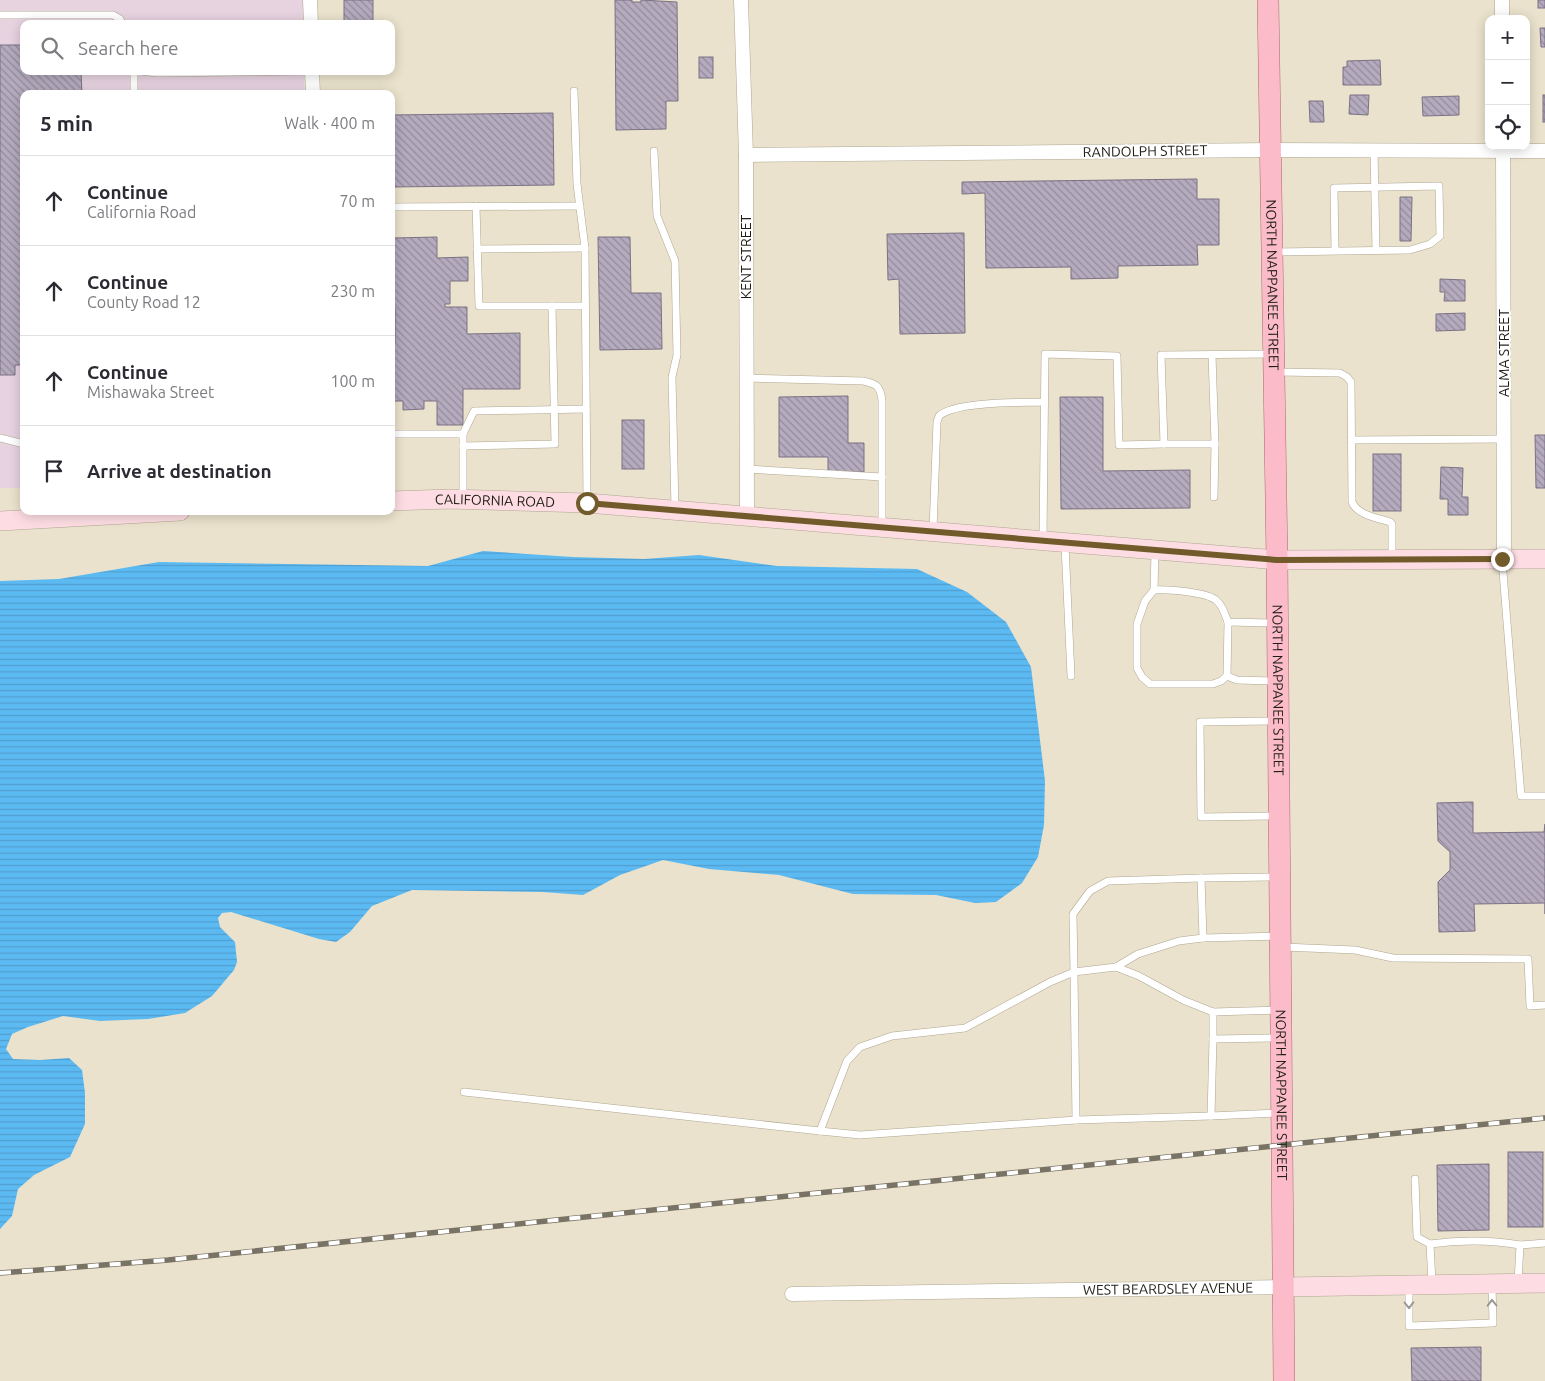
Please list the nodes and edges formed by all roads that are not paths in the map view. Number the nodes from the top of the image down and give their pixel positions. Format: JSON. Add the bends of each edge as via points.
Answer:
{"nodes":[{"id":1,"x":310,"y":0,"type":"edge"},
{"id":2,"x":741,"y":0,"type":"edge"},
{"id":3,"x":1268,"y":0,"type":"edge"},
{"id":4,"x":1502,"y":0,"type":"edge"},
{"id":5,"x":0,"y":15,"type":"edge"},
{"id":6,"x":1502,"y":15,"type":"edge"},
{"id":7,"x":120,"y":20,"type":"edge"},
{"id":8,"x":311,"y":20,"type":"edge"},
{"id":9,"x":134,"y":75,"type":"edge"},
{"id":10,"x":312,"y":75,"type":"edge"},
{"id":11,"x":134,"y":90,"type":"edge"},
{"id":12,"x":313,"y":90,"type":"edge"},
{"id":13,"x":574,"y":91,"type":"dead end"},
{"id":14,"x":1485,"y":149,"type":"edge"},
{"id":15,"x":1270,"y":150,"type":"junction"},
{"id":16,"x":1503,"y":150,"type":"edge"},
{"id":17,"x":1524,"y":150,"type":"edge"},
{"id":18,"x":654,"y":151,"type":"dead end"},
{"id":19,"x":1374,"y":151,"type":"junction"},
{"id":20,"x":1545,"y":151,"type":"edge"},
{"id":21,"x":746,"y":155,"type":"junction"},
{"id":22,"x":1374,"y":188,"type":"junction"},
{"id":23,"x":476,"y":206,"type":"junction"},
{"id":24,"x":580,"y":206,"type":"junction"},
{"id":25,"x":395,"y":207,"type":"edge"},
{"id":26,"x":585,"y":248,"type":"junction"},
{"id":27,"x":477,"y":249,"type":"junction"},
{"id":28,"x":1376,"y":250,"type":"junction"},
{"id":29,"x":1335,"y":251,"type":"junction"},
{"id":30,"x":1272,"y":252,"type":"junction"},
{"id":31,"x":552,"y":306,"type":"junction"},
{"id":32,"x":585,"y":306,"type":"junction"},
{"id":33,"x":1212,"y":355,"type":"junction"},
{"id":34,"x":1274,"y":363,"type":"junction"},
{"id":35,"x":746,"y":378,"type":"junction"},
{"id":36,"x":1044,"y":402,"type":"junction"},
{"id":37,"x":586,"y":409,"type":"junction"},
{"id":38,"x":554,"y":410,"type":"junction"},
{"id":39,"x":395,"y":434,"type":"edge"},
{"id":40,"x":463,"y":434,"type":"junction"},
{"id":41,"x":0,"y":438,"type":"edge"},
{"id":42,"x":1505,"y":439,"type":"junction"},
{"id":43,"x":1351,"y":440,"type":"junction"},
{"id":44,"x":20,"y":443,"type":"edge"},
{"id":45,"x":1164,"y":444,"type":"junction"},
{"id":46,"x":1215,"y":444,"type":"junction"},
{"id":47,"x":463,"y":446,"type":"junction"},
{"id":48,"x":746,"y":469,"type":"junction"},
{"id":49,"x":882,"y":477,"type":"junction"},
{"id":50,"x":1214,"y":497,"type":"dead end"},
{"id":51,"x":463,"y":499,"type":"junction"},
{"id":52,"x":395,"y":501,"type":"edge"},
{"id":53,"x":587,"y":503,"type":"junction"},
{"id":54,"x":675,"y":509,"type":"junction"},
{"id":55,"x":108,"y":515,"type":"edge"},
{"id":56,"x":746,"y":515,"type":"junction"},
{"id":57,"x":0,"y":521,"type":"edge"},
{"id":58,"x":882,"y":526,"type":"junction"},
{"id":59,"x":933,"y":530,"type":"junction"},
{"id":60,"x":1043,"y":540,"type":"junction"},
{"id":61,"x":1065,"y":542,"type":"junction"},
{"id":62,"x":1155,"y":549,"type":"junction"},
{"id":63,"x":1277,"y":560,"type":"junction"},
{"id":64,"x":1392,"y":560,"type":"junction"},
{"id":65,"x":1503,"y":560,"type":"junction"},
{"id":66,"x":1545,"y":560,"type":"edge"},
{"id":67,"x":1154,"y":590,"type":"junction"},
{"id":68,"x":1228,"y":622,"type":"junction"},
{"id":69,"x":1278,"y":624,"type":"junction"},
{"id":70,"x":1071,"y":676,"type":"dead end"},
{"id":71,"x":1227,"y":676,"type":"junction"},
{"id":72,"x":1278,"y":681,"type":"junction"},
{"id":73,"x":1279,"y":721,"type":"junction"},
{"id":74,"x":1545,"y":796,"type":"edge"},
{"id":75,"x":1279,"y":816,"type":"junction"},
{"id":76,"x":1280,"y":877,"type":"junction"},
{"id":77,"x":1201,"y":878,"type":"junction"},
{"id":78,"x":1203,"y":938,"type":"junction"},
{"id":79,"x":1280,"y":941,"type":"junction"},
{"id":80,"x":1116,"y":967,"type":"junction"},
{"id":81,"x":1074,"y":972,"type":"junction"},
{"id":82,"x":1545,"y":1005,"type":"edge"},
{"id":83,"x":1281,"y":1010,"type":"junction"},
{"id":84,"x":1212,"y":1012,"type":"junction"},
{"id":85,"x":1281,"y":1038,"type":"junction"},
{"id":86,"x":1213,"y":1039,"type":"junction"},
{"id":87,"x":464,"y":1092,"type":"dead end"},
{"id":88,"x":1281,"y":1113,"type":"junction"},
{"id":89,"x":1211,"y":1116,"type":"junction"},
{"id":90,"x":1076,"y":1120,"type":"junction"},
{"id":91,"x":820,"y":1131,"type":"junction"},
{"id":92,"x":1415,"y":1179,"type":"dead end"},
{"id":93,"x":1545,"y":1243,"type":"edge"},
{"id":94,"x":1430,"y":1244,"type":"junction"},
{"id":95,"x":1520,"y":1244,"type":"junction"},
{"id":96,"x":1518,"y":1283,"type":"junction"},
{"id":97,"x":1545,"y":1283,"type":"edge"},
{"id":98,"x":1492,"y":1284,"type":"junction"},
{"id":99,"x":1409,"y":1285,"type":"junction"},
{"id":100,"x":1432,"y":1285,"type":"junction"},
{"id":101,"x":1284,"y":1287,"type":"junction"},
{"id":102,"x":792,"y":1294,"type":"dead end"},
{"id":103,"x":1284,"y":1381,"type":"edge"}],
"edges":[{"from":1,"to":8,"type":"street"},
{"from":2,"to":21,"type":"street","name":"KENT STREET"},
{"from":3,"to":15,"type":"main road","name":"NORTH NAPPANEE STREET"},
{"from":4,"to":6,"type":"street"},
{"from":5,"to":7,"type":"lane","via":[[114,15]]},
{"from":9,"to":11,"type":"lane"},
{"from":10,"to":12,"type":"street"},
{"from":13,"to":24,"type":"lane"},
{"from":14,"to":19,"type":"street","name":"RANDOLPH STREET"},
{"from":15,"to":19,"type":"street","name":"RANDOLPH STREET"},
{"from":15,"to":21,"type":"street","name":"RANDOLPH STREET"},
{"from":15,"to":30,"type":"main road","name":"NORTH NAPPANEE STREET"},
{"from":16,"to":42,"type":"street","name":"ALMA STREET"},
{"from":17,"to":20,"type":"street","name":"RANDOLPH STREET"},
{"from":18,"to":54,"type":"lane","via":[[657,216],[675,261],[677,355],[672,377]]},
{"from":19,"to":22,"type":"lane"},
{"from":21,"to":35,"type":"street","name":"KENT STREET"},
{"from":22,"to":28,"type":"lane"},
{"from":22,"to":28,"type":"lane","via":[[1439,186],[1440,236],[1430,244],[1410,250]]},
{"from":22,"to":29,"type":"lane","via":[[1334,188]]},
{"from":23,"to":24,"type":"lane"},
{"from":23,"to":25,"type":"lane"},
{"from":23,"to":27,"type":"lane"},
{"from":24,"to":26,"type":"lane"},
{"from":26,"to":27,"type":"lane"},
{"from":26,"to":32,"type":"lane"},
{"from":27,"to":31,"type":"lane","via":[[479,306]]},
{"from":28,"to":29,"type":"lane"},
{"from":29,"to":30,"type":"lane"},
{"from":30,"to":34,"type":"main road","name":"NORTH NAPPANEE STREET"},
{"from":31,"to":32,"type":"lane"},
{"from":31,"to":38,"type":"lane"},
{"from":32,"to":37,"type":"lane"},
{"from":33,"to":34,"type":"lane"},
{"from":33,"to":45,"type":"lane","via":[[1161,355]]},
{"from":33,"to":46,"type":"lane"},
{"from":34,"to":43,"type":"lane","via":[[1340,373],[1347,377],[1351,382]]},
{"from":34,"to":63,"type":"main road","name":"NORTH NAPPANEE STREET"},
{"from":35,"to":48,"type":"street","name":"KENT STREET"},
{"from":35,"to":49,"type":"lane","via":[[875,384],[880,388],[882,400]]},
{"from":36,"to":45,"type":"lane","via":[[1045,354],[1117,356],[1119,445]]},
{"from":36,"to":59,"type":"lane","via":[[975,405],[951,409],[939,416]]},
{"from":36,"to":60,"type":"lane"},
{"from":37,"to":38,"type":"lane"},
{"from":37,"to":53,"type":"lane"},
{"from":38,"to":40,"type":"lane","via":[[474,411]]},
{"from":38,"to":47,"type":"lane","via":[[555,444]]},
{"from":39,"to":40,"type":"lane"},
{"from":40,"to":47,"type":"lane"},
{"from":41,"to":44,"type":"lane"},
{"from":42,"to":43,"type":"lane"},
{"from":42,"to":65,"type":"street","name":"ALMA STREET"},
{"from":43,"to":64,"type":"lane","via":[[1352,502],[1358,511],[1392,524]]},
{"from":45,"to":46,"type":"lane"},
{"from":46,"to":50,"type":"lane"},
{"from":47,"to":51,"type":"lane"},
{"from":48,"to":49,"type":"lane"},
{"from":48,"to":56,"type":"street","name":"KENT STREET"},
{"from":49,"to":58,"type":"lane"},
{"from":51,"to":52,"type":"main road","name":"CALIFORNIA ROAD"},
{"from":51,"to":53,"type":"main road","name":"CALIFORNIA ROAD"},
{"from":53,"to":54,"type":"main road","name":"CALIFORNIA ROAD"},
{"from":54,"to":56,"type":"main road","name":"CALIFORNIA ROAD"},
{"from":55,"to":57,"type":"main road"},
{"from":56,"to":58,"type":"main road","name":"CALIFORNIA ROAD"},
{"from":58,"to":59,"type":"main road","name":"CALIFORNIA ROAD"},
{"from":59,"to":60,"type":"main road","name":"CALIFORNIA ROAD"},
{"from":60,"to":61,"type":"main road","name":"CALIFORNIA ROAD"},
{"from":61,"to":62,"type":"main road","name":"CALIFORNIA ROAD"},
{"from":61,"to":70,"type":"lane"},
{"from":62,"to":63,"type":"main road","name":"CALIFORNIA ROAD"},
{"from":62,"to":67,"type":"lane"},
{"from":63,"to":64,"type":"main road","name":"CALIFORNIA ROAD"},
{"from":63,"to":69,"type":"main road","name":"NORTH NAPPANEE STREET"},
{"from":64,"to":65,"type":"main road","name":"CALIFORNIA ROAD"},
{"from":65,"to":66,"type":"main road","name":"CALIFORNIA ROAD"},
{"from":65,"to":74,"type":"lane","via":[[1521,796]]},
{"from":67,"to":68,"type":"lane","via":[[1215,598]]},
{"from":67,"to":71,"type":"lane","via":[[1145,601],[1137,624],[1138,668],[1142,677],[1150,684],[1212,684]]},
{"from":68,"to":69,"type":"lane"},
{"from":68,"to":71,"type":"lane"},
{"from":69,"to":72,"type":"main road","name":"NORTH NAPPANEE STREET"},
{"from":71,"to":72,"type":"lane","via":[[1237,680]]},
{"from":72,"to":73,"type":"main road","name":"NORTH NAPPANEE STREET"},
{"from":73,"to":75,"type":"main road","name":"NORTH NAPPANEE STREET"},
{"from":73,"to":75,"type":"lane","via":[[1200,722],[1201,817]]},
{"from":75,"to":76,"type":"main road","name":"NORTH NAPPANEE STREET"},
{"from":76,"to":77,"type":"lane"},
{"from":76,"to":79,"type":"main road","name":"NORTH NAPPANEE STREET"},
{"from":77,"to":78,"type":"lane"},
{"from":77,"to":81,"type":"lane","via":[[1108,881],[1090,891],[1073,914]]},
{"from":78,"to":79,"type":"lane"},
{"from":78,"to":80,"type":"lane","via":[[1179,941],[1138,954]]},
{"from":79,"to":82,"type":"lane","via":[[1394,958],[1528,959],[1530,1006]]},
{"from":79,"to":83,"type":"main road","name":"NORTH NAPPANEE STREET"},
{"from":80,"to":81,"type":"lane"},
{"from":80,"to":84,"type":"lane"},
{"from":81,"to":90,"type":"lane"},
{"from":81,"to":91,"type":"lane","via":[[965,1028],[892,1036],[860,1047],[846,1061]]},
{"from":83,"to":84,"type":"lane"},
{"from":83,"to":85,"type":"main road","name":"NORTH NAPPANEE STREET"},
{"from":84,"to":86,"type":"lane"},
{"from":85,"to":86,"type":"lane"},
{"from":85,"to":88,"type":"main road","name":"NORTH NAPPANEE STREET"},
{"from":86,"to":89,"type":"lane"},
{"from":87,"to":91,"type":"lane"},
{"from":88,"to":89,"type":"lane"},
{"from":88,"to":101,"type":"main road","name":"NORTH NAPPANEE STREET"},
{"from":89,"to":90,"type":"lane"},
{"from":90,"to":91,"type":"lane","via":[[860,1134]]},
{"from":92,"to":94,"type":"lane","via":[[1417,1237]]},
{"from":93,"to":95,"type":"lane"},
{"from":94,"to":95,"type":"lane","via":[[1454,1241]]},
{"from":94,"to":100,"type":"lane"},
{"from":95,"to":96,"type":"lane"},
{"from":96,"to":97,"type":"main road","name":"WEST BEARDSLEY AVENUE"},
{"from":96,"to":98,"type":"main road","name":"WEST BEARDSLEY AVENUE"},
{"from":99,"to":98,"type":"lane","one_way":true,"via":[[1409,1326],[1493,1323]]},
{"from":98,"to":100,"type":"main road","name":"WEST BEARDSLEY AVENUE"},
{"from":99,"to":100,"type":"main road","name":"WEST BEARDSLEY AVENUE"},
{"from":99,"to":101,"type":"main road","name":"WEST BEARDSLEY AVENUE"},
{"from":101,"to":102,"type":"street","name":"WEST BEARDSLEY AVENUE"},
{"from":101,"to":103,"type":"main road","name":"NORTH NAPPANEE STREET"}]}
